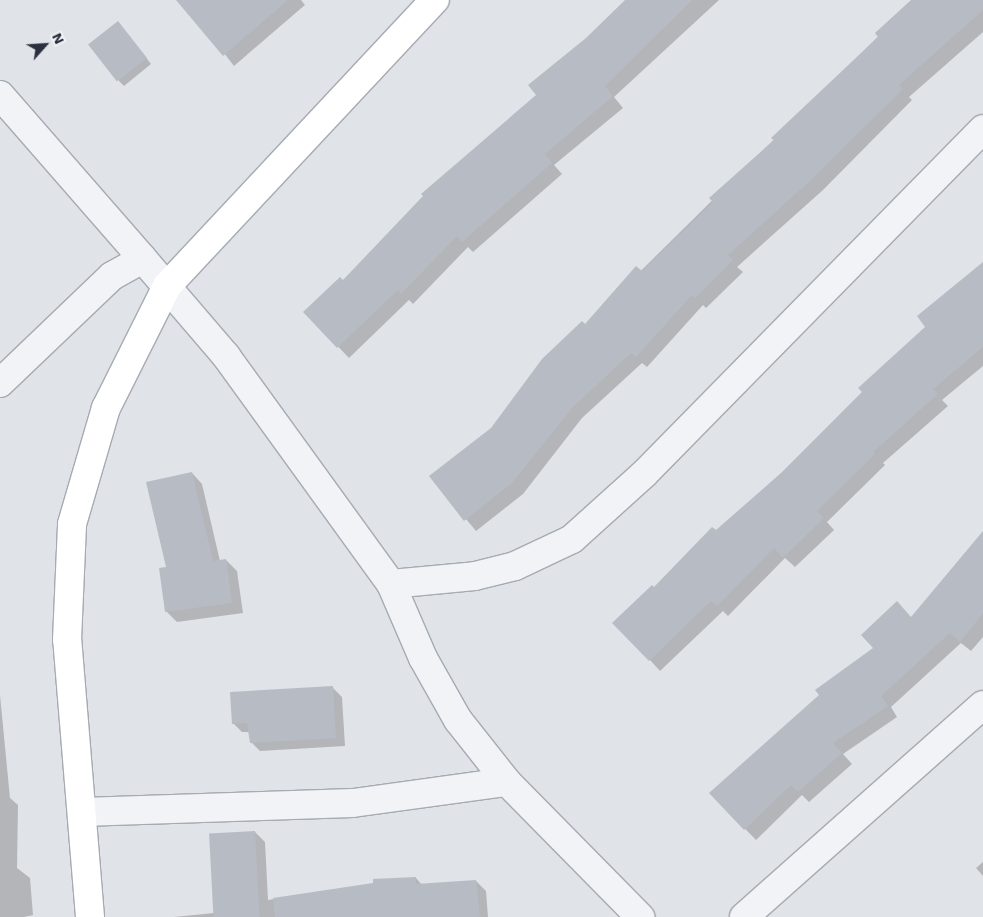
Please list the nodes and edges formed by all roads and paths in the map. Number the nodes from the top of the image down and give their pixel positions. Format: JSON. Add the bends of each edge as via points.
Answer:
{"nodes":[{"id":1,"x":435,"y":0,"type":"edge"},
{"id":2,"x":0,"y":95,"type":"edge"},
{"id":3,"x":983,"y":130,"type":"edge"},
{"id":4,"x":143,"y":259,"type":"junction"},
{"id":5,"x":167,"y":286,"type":"junction"},
{"id":6,"x":0,"y":383,"type":"edge"},
{"id":7,"x":391,"y":584,"type":"junction"},
{"id":8,"x":983,"y":705,"type":"edge"},
{"id":9,"x":507,"y":782,"type":"junction"},
{"id":10,"x":82,"y":812,"type":"junction"},
{"id":11,"x":90,"y":917,"type":"edge"},
{"id":12,"x":640,"y":917,"type":"edge"},
{"id":13,"x":744,"y":917,"type":"edge"}],
"edges":[{"from":1,"to":5,"type":"main road"},
{"from":2,"to":4,"type":"street"},
{"from":3,"to":7,"type":"street","via":[[645,472],[572,539],[515,566],[475,576]]},
{"from":4,"to":5,"type":"street"},
{"from":4,"to":6,"type":"street","via":[[112,276]]},
{"from":5,"to":7,"type":"street","via":[[226,356]]},
{"from":5,"to":10,"type":"main road","via":[[106,408],[72,524],[67,640]]},
{"from":7,"to":9,"type":"street","via":[[423,658],[458,720]]},
{"from":8,"to":13,"type":"street"},
{"from":9,"to":10,"type":"street","via":[[353,803]]},
{"from":9,"to":12,"type":"street"},
{"from":10,"to":11,"type":"main road"}]}
